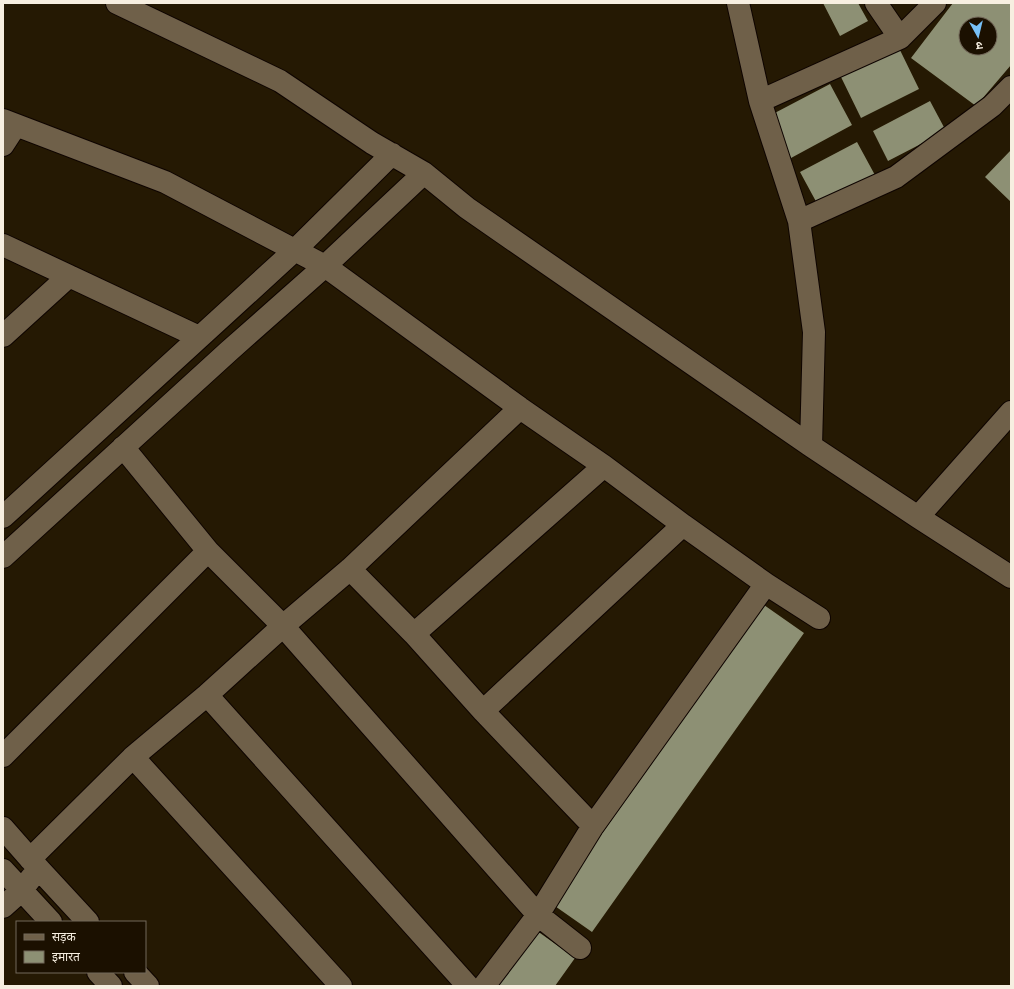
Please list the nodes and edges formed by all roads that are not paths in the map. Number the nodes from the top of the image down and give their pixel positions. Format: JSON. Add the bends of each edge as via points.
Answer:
{"nodes":[{"id":1,"x":117,"y":3,"type":"edge"},
{"id":2,"x":738,"y":3,"type":"edge"},
{"id":3,"x":876,"y":3,"type":"edge"},
{"id":4,"x":935,"y":3,"type":"edge"},
{"id":5,"x":900,"y":38,"type":"junction"},
{"id":6,"x":1011,"y":88,"type":"edge"},
{"id":7,"x":760,"y":101,"type":"junction"},
{"id":8,"x":10,"y":123,"type":"edge"},
{"id":9,"x":3,"y":145,"type":"edge"},
{"id":10,"x":392,"y":154,"type":"junction"},
{"id":11,"x":424,"y":173,"type":"junction"},
{"id":12,"x":799,"y":221,"type":"junction"},
{"id":13,"x":3,"y":245,"type":"edge"},
{"id":14,"x":295,"y":250,"type":"junction"},
{"id":15,"x":325,"y":266,"type":"junction"},
{"id":16,"x":69,"y":276,"type":"junction"},
{"id":17,"x":3,"y":336,"type":"edge"},
{"id":18,"x":199,"y":337,"type":"junction"},
{"id":19,"x":520,"y":408,"type":"junction"},
{"id":20,"x":1011,"y":412,"type":"edge"},
{"id":21,"x":811,"y":446,"type":"junction"},
{"id":22,"x":123,"y":448,"type":"junction"},
{"id":23,"x":604,"y":466,"type":"junction"},
{"id":24,"x":3,"y":517,"type":"edge"},
{"id":25,"x":918,"y":517,"type":"junction"},
{"id":26,"x":683,"y":525,"type":"junction"},
{"id":27,"x":208,"y":551,"type":"junction"},
{"id":28,"x":3,"y":557,"type":"edge"},
{"id":29,"x":350,"y":569,"type":"junction"},
{"id":30,"x":1011,"y":577,"type":"edge"},
{"id":31,"x":766,"y":584,"type":"junction"},
{"id":32,"x":819,"y":618,"type":"dead end"},
{"id":33,"x":283,"y":626,"type":"junction"},
{"id":34,"x":414,"y":634,"type":"junction"},
{"id":35,"x":207,"y":696,"type":"junction"},
{"id":36,"x":483,"y":712,"type":"junction"},
{"id":37,"x":3,"y":756,"type":"edge"},
{"id":38,"x":133,"y":757,"type":"junction"},
{"id":39,"x":593,"y":826,"type":"junction"},
{"id":40,"x":3,"y":828,"type":"edge"},
{"id":41,"x":34,"y":864,"type":"junction"},
{"id":42,"x":3,"y":870,"type":"edge"},
{"id":43,"x":22,"y":890,"type":"junction"},
{"id":44,"x":3,"y":907,"type":"edge"},
{"id":45,"x":538,"y":915,"type":"junction"},
{"id":46,"x":51,"y":921,"type":"edge"},
{"id":47,"x":87,"y":921,"type":"edge"},
{"id":48,"x":580,"y":948,"type":"dead end"},
{"id":49,"x":99,"y":973,"type":"edge"},
{"id":50,"x":136,"y":973,"type":"edge"},
{"id":51,"x":111,"y":986,"type":"edge"},
{"id":52,"x":148,"y":986,"type":"edge"},
{"id":53,"x":341,"y":986,"type":"edge"},
{"id":54,"x":468,"y":986,"type":"edge"},
{"id":55,"x":484,"y":986,"type":"edge"}],
"edges":[{"from":1,"to":10,"type":"street","via":[[280,81]]},
{"from":2,"to":7,"type":"street"},
{"from":3,"to":5,"type":"street"},
{"from":4,"to":5,"type":"street"},
{"from":5,"to":7,"type":"street"},
{"from":6,"to":12,"type":"street","via":[[992,106],[896,178]]},
{"from":7,"to":12,"type":"street"},
{"from":8,"to":9,"type":"street"},
{"from":8,"to":14,"type":"street","via":[[165,182]]},
{"from":10,"to":11,"type":"street"},
{"from":10,"to":14,"type":"street"},
{"from":11,"to":15,"type":"street"},
{"from":11,"to":21,"type":"street","via":[[467,208]]},
{"from":12,"to":21,"type":"street","via":[[814,332]]},
{"from":13,"to":16,"type":"street"},
{"from":14,"to":15,"type":"street"},
{"from":14,"to":18,"type":"street"},
{"from":15,"to":19,"type":"street"},
{"from":15,"to":22,"type":"street"},
{"from":16,"to":17,"type":"street"},
{"from":16,"to":18,"type":"street"},
{"from":18,"to":24,"type":"street"},
{"from":19,"to":23,"type":"street"},
{"from":19,"to":29,"type":"street"},
{"from":20,"to":25,"type":"street"},
{"from":21,"to":25,"type":"street"},
{"from":22,"to":27,"type":"street"},
{"from":22,"to":28,"type":"street"},
{"from":23,"to":26,"type":"street"},
{"from":23,"to":34,"type":"street"},
{"from":25,"to":30,"type":"street"},
{"from":26,"to":31,"type":"street"},
{"from":26,"to":36,"type":"street"},
{"from":27,"to":33,"type":"street"},
{"from":27,"to":37,"type":"street"},
{"from":29,"to":33,"type":"street"},
{"from":29,"to":34,"type":"street"},
{"from":31,"to":32,"type":"street"},
{"from":31,"to":39,"type":"street"},
{"from":33,"to":35,"type":"street"},
{"from":33,"to":45,"type":"street"},
{"from":34,"to":36,"type":"street"},
{"from":35,"to":38,"type":"street"},
{"from":35,"to":54,"type":"street"},
{"from":36,"to":39,"type":"street"},
{"from":38,"to":41,"type":"street"},
{"from":38,"to":53,"type":"street"},
{"from":39,"to":45,"type":"street"},
{"from":40,"to":41,"type":"street"},
{"from":41,"to":43,"type":"street"},
{"from":41,"to":47,"type":"street"},
{"from":42,"to":43,"type":"street"},
{"from":43,"to":44,"type":"street"},
{"from":43,"to":46,"type":"street"},
{"from":45,"to":48,"type":"street"},
{"from":45,"to":55,"type":"street"},
{"from":49,"to":51,"type":"street"},
{"from":50,"to":52,"type":"street"}]}
